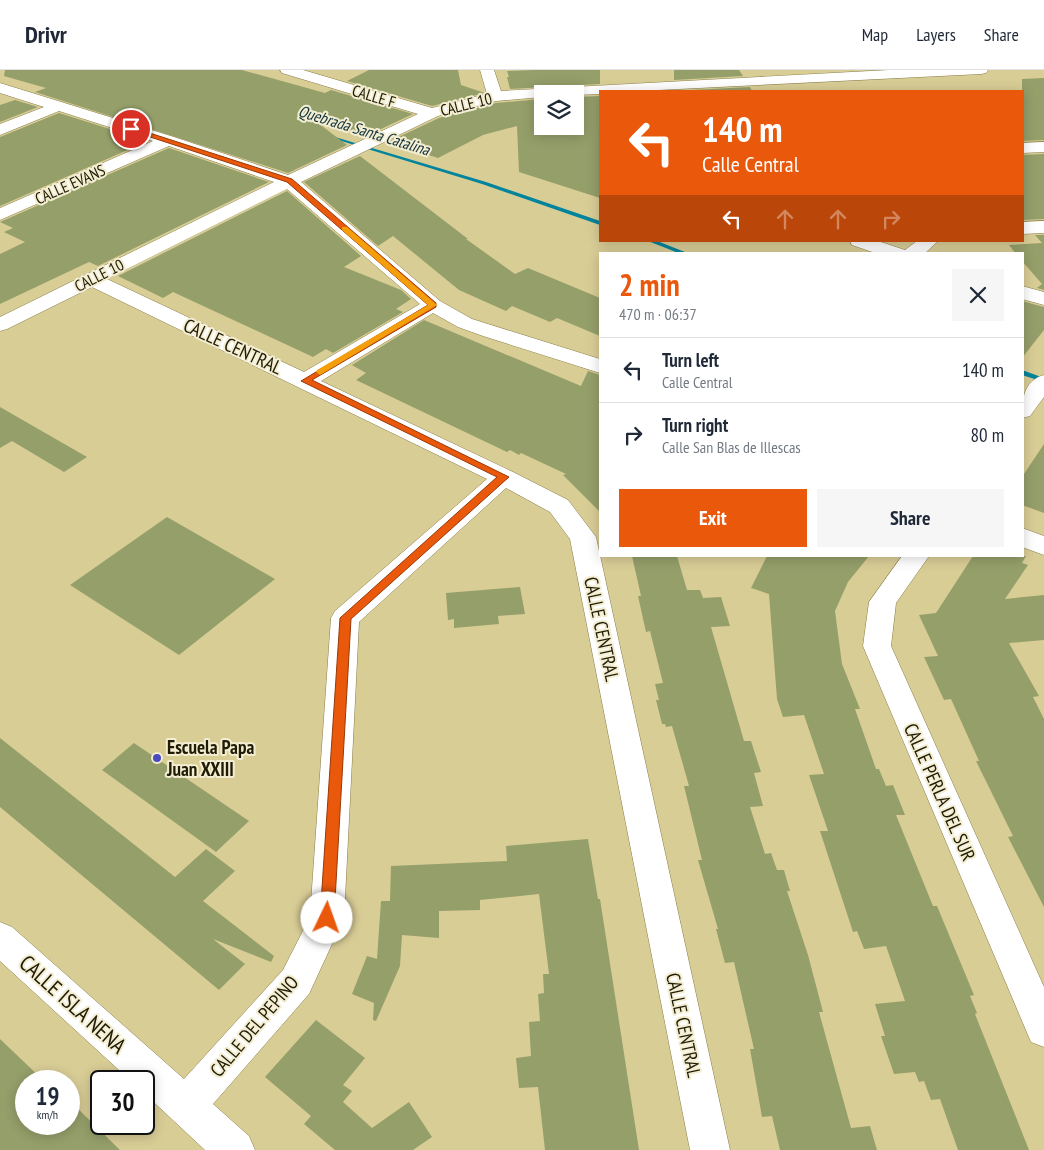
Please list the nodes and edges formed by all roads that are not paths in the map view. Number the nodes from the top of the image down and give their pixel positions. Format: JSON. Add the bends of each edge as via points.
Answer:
{"nodes":[{"id":1,"x":287,"y":70,"type":"edge"},
{"id":2,"x":487,"y":70,"type":"edge"},
{"id":3,"x":624,"y":70,"type":"edge"},
{"id":4,"x":981,"y":70,"type":"edge"},
{"id":5,"x":909,"y":72,"type":"edge"},
{"id":6,"x":319,"y":74,"type":"edge"},
{"id":7,"x":770,"y":75,"type":"edge"},
{"id":8,"x":0,"y":88,"type":"edge"},
{"id":9,"x":633,"y":89,"type":"edge"},
{"id":10,"x":613,"y":90,"type":"edge"},
{"id":11,"x":599,"y":91,"type":"edge"},
{"id":12,"x":495,"y":96,"type":"junction"},
{"id":13,"x":59,"y":106,"type":"junction"},
{"id":14,"x":432,"y":113,"type":"junction"},
{"id":15,"x":0,"y":130,"type":"edge"},
{"id":16,"x":168,"y":140,"type":"junction"},
{"id":17,"x":1044,"y":147,"type":"edge"},
{"id":18,"x":1024,"y":148,"type":"edge"},
{"id":19,"x":289,"y":181,"type":"junction"},
{"id":20,"x":0,"y":215,"type":"edge"},
{"id":21,"x":1044,"y":226,"type":"edge"},
{"id":22,"x":1024,"y":228,"type":"edge"},
{"id":23,"x":861,"y":242,"type":"edge"},
{"id":24,"x":928,"y":242,"type":"edge"},
{"id":25,"x":892,"y":252,"type":"edge"},
{"id":26,"x":915,"y":252,"type":"edge"},
{"id":27,"x":91,"y":279,"type":"junction"},
{"id":28,"x":1024,"y":293,"type":"edge"},
{"id":29,"x":1044,"y":299,"type":"edge"},
{"id":30,"x":433,"y":305,"type":"junction"},
{"id":31,"x":0,"y":325,"type":"edge"},
{"id":32,"x":599,"y":366,"type":"edge"},
{"id":33,"x":305,"y":381,"type":"junction"},
{"id":34,"x":1044,"y":382,"type":"edge"},
{"id":35,"x":1024,"y":408,"type":"edge"},
{"id":36,"x":504,"y":477,"type":"junction"},
{"id":37,"x":1024,"y":538,"type":"edge"},
{"id":38,"x":1044,"y":546,"type":"edge"},
{"id":39,"x":915,"y":557,"type":"edge"},
{"id":40,"x":0,"y":938,"type":"edge"},
{"id":41,"x":1044,"y":1029,"type":"edge"},
{"id":42,"x":186,"y":1106,"type":"junction"},
{"id":43,"x":235,"y":1150,"type":"edge"},
{"id":44,"x":710,"y":1150,"type":"edge"}],
"edges":[{"from":1,"to":6,"type":"street","name":"CALLE F"},
{"from":2,"to":12,"type":"street"},
{"from":3,"to":9,"type":"street"},
{"from":4,"to":5,"type":"street","name":"CALLE 10"},
{"from":5,"to":7,"type":"street","name":"CALLE 10"},
{"from":6,"to":14,"type":"street","name":"CALLE F"},
{"from":7,"to":9,"type":"street","name":"CALLE 10"},
{"from":8,"to":13,"type":"street"},
{"from":9,"to":10,"type":"street","name":"CALLE 10"},
{"from":11,"to":12,"type":"street","name":"CALLE 10"},
{"from":12,"to":14,"type":"street","name":"CALLE 10"},
{"from":13,"to":15,"type":"street"},
{"from":13,"to":16,"type":"street"},
{"from":14,"to":19,"type":"street","name":"CALLE 10"},
{"from":16,"to":19,"type":"street"},
{"from":16,"to":20,"type":"street","name":"CALLE EVANS"},
{"from":17,"to":18,"type":"street"},
{"from":19,"to":27,"type":"street","name":"CALLE 10"},
{"from":19,"to":30,"type":"street"},
{"from":21,"to":22,"type":"street"},
{"from":23,"to":25,"type":"street"},
{"from":24,"to":26,"type":"street"},
{"from":27,"to":31,"type":"street","name":"CALLE 10"},
{"from":27,"to":33,"type":"street","name":"CALLE CENTRAL"},
{"from":28,"to":29,"type":"street"},
{"from":30,"to":32,"type":"street","via":[[465,323]]},
{"from":30,"to":33,"type":"street"},
{"from":33,"to":36,"type":"street","name":"CALLE CENTRAL"},
{"from":34,"to":35,"type":"street"},
{"from":36,"to":42,"type":"street","name":"CALLE DEL PEPINO","via":[[345,618],[327,918],[296,982]]},
{"from":36,"to":44,"type":"street","name":"CALLE CENTRAL","via":[[559,506],[583,537]]},
{"from":37,"to":38,"type":"street"},
{"from":39,"to":41,"type":"street","name":"CALLE PERLA DEL SUR","via":[[883,602],[877,646]]},
{"from":40,"to":42,"type":"street","name":"CALLE ISLA NENA"},
{"from":42,"to":43,"type":"street","name":"CALLE ISLA NENA"}]}
